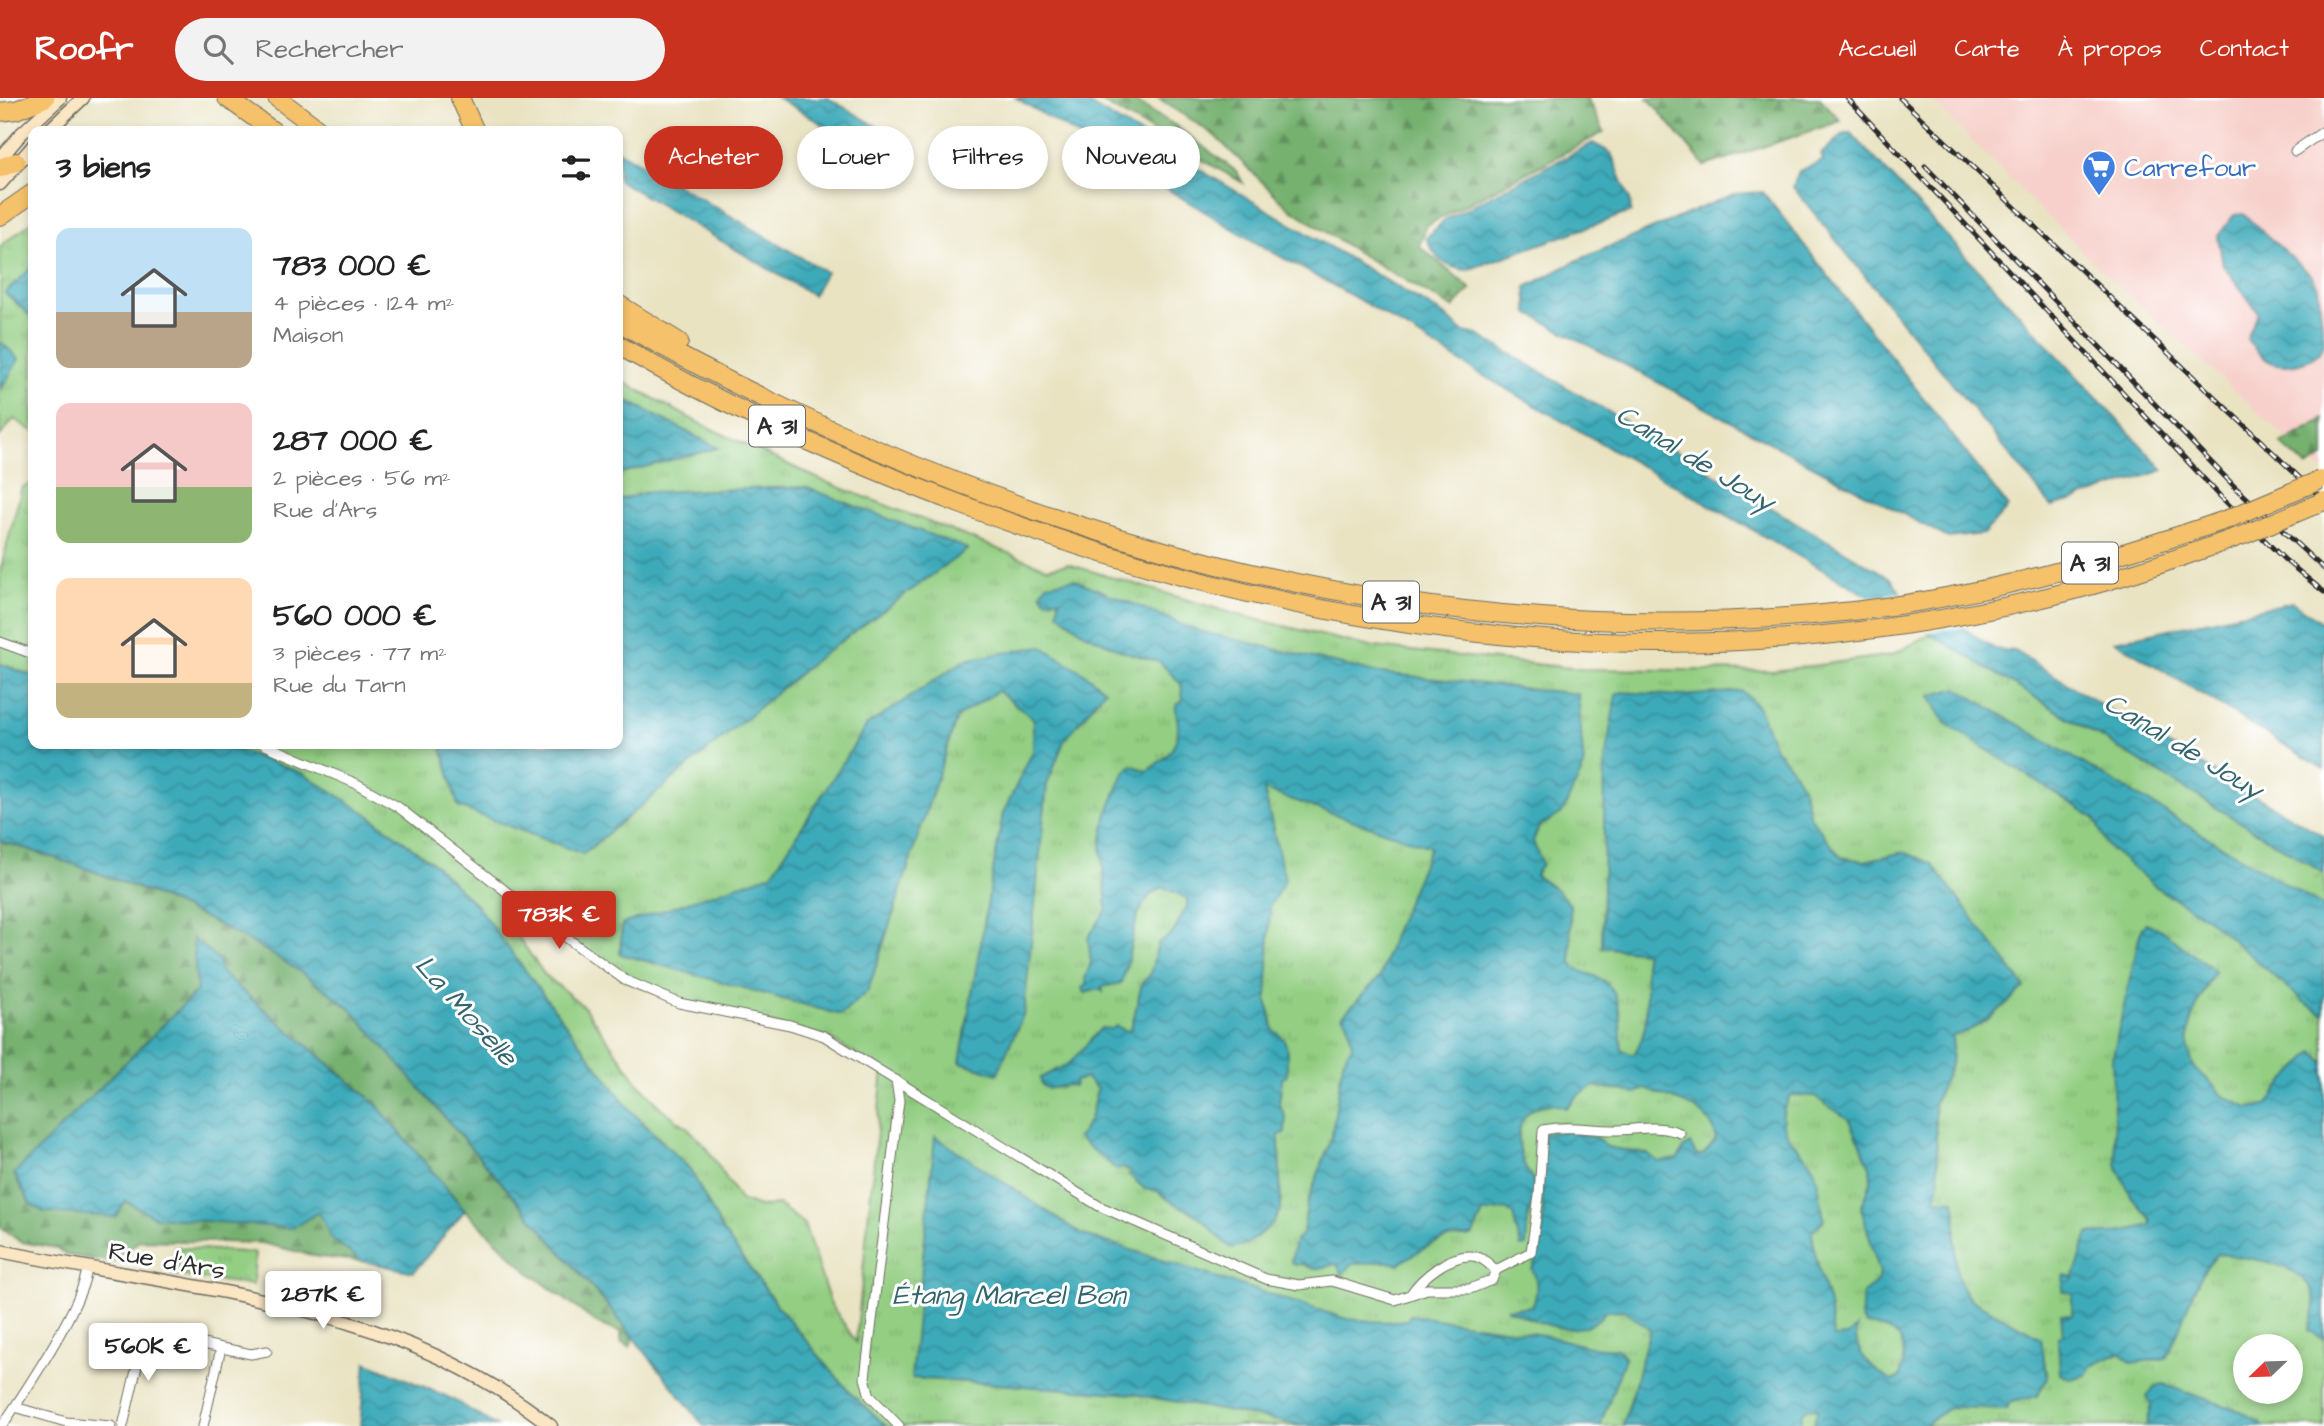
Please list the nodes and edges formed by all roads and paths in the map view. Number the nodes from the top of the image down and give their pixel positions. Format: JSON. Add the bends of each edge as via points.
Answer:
{"nodes":[{"id":1,"x":45,"y":98,"type":"edge"},
{"id":2,"x":61,"y":98,"type":"edge"},
{"id":3,"x":83,"y":98,"type":"edge"},
{"id":4,"x":227,"y":98,"type":"edge"},
{"id":5,"x":241,"y":98,"type":"edge"},
{"id":6,"x":277,"y":98,"type":"edge"},
{"id":7,"x":460,"y":98,"type":"edge"},
{"id":8,"x":0,"y":112,"type":"edge"},
{"id":9,"x":30,"y":126,"type":"edge"},
{"id":10,"x":53,"y":126,"type":"edge"},
{"id":11,"x":266,"y":126,"type":"edge"},
{"id":12,"x":277,"y":126,"type":"edge"},
{"id":13,"x":314,"y":126,"type":"edge"},
{"id":14,"x":473,"y":126,"type":"edge"},
{"id":15,"x":28,"y":128,"type":"edge"},
{"id":16,"x":2324,"y":131,"type":"edge"},
{"id":17,"x":28,"y":149,"type":"edge"},
{"id":18,"x":2295,"y":152,"type":"dead end"},
{"id":19,"x":5,"y":163,"type":"edge"},
{"id":20,"x":0,"y":184,"type":"edge"},
{"id":21,"x":28,"y":196,"type":"edge"},
{"id":22,"x":0,"y":216,"type":"edge"},
{"id":23,"x":623,"y":307,"type":"edge"},
{"id":24,"x":623,"y":325,"type":"edge"},
{"id":25,"x":623,"y":348,"type":"edge"},
{"id":26,"x":623,"y":358,"type":"edge"},
{"id":27,"x":650,"y":364,"type":"junction"},
{"id":28,"x":790,"y":409,"type":"junction"},
{"id":29,"x":2322,"y":479,"type":"edge"},
{"id":30,"x":2324,"y":501,"type":"edge"},
{"id":31,"x":0,"y":642,"type":"edge"},
{"id":32,"x":28,"y":652,"type":"edge"},
{"id":33,"x":274,"y":749,"type":"edge"},
{"id":34,"x":896,"y":1080,"type":"junction"},
{"id":35,"x":1680,"y":1133,"type":"dead end"},
{"id":36,"x":0,"y":1251,"type":"edge"},
{"id":37,"x":87,"y":1269,"type":"junction"},
{"id":38,"x":1496,"y":1270,"type":"junction"},
{"id":39,"x":1410,"y":1295,"type":"junction"},
{"id":40,"x":221,"y":1349,"type":"junction"},
{"id":41,"x":267,"y":1351,"type":"dead end"},
{"id":42,"x":15,"y":1407,"type":"junction"},
{"id":43,"x":2,"y":1426,"type":"edge"},
{"id":44,"x":111,"y":1426,"type":"edge"},
{"id":45,"x":123,"y":1426,"type":"edge"},
{"id":46,"x":203,"y":1426,"type":"edge"},
{"id":47,"x":551,"y":1426,"type":"edge"},
{"id":48,"x":899,"y":1426,"type":"edge"}],
"edges":[{"from":1,"to":8,"type":"highway"},
{"from":2,"to":9,"type":"main road"},
{"from":3,"to":10,"type":"main road"},
{"from":4,"to":11,"type":"highway"},
{"from":5,"to":12,"type":"highway"},
{"from":6,"to":13,"type":"highway"},
{"from":7,"to":14,"type":"highway"},
{"from":15,"to":19,"type":"main road"},
{"from":16,"to":18,"type":"street"},
{"from":17,"to":19,"type":"main road"},
{"from":19,"to":20,"type":"main road"},
{"from":21,"to":22,"type":"highway"},
{"from":23,"to":28,"type":"highway"},
{"from":24,"to":28,"type":"highway","number":"A 31"},
{"from":25,"to":27,"type":"highway","number":"A 31"},
{"from":26,"to":27,"type":"highway"},
{"from":27,"to":30,"type":"highway","number":"A 31","bridge":true,"via":[[788,431],[940,496],[1069,543],[1266,599],[1391,624],[1537,641],[1717,643],[1866,630],[1975,613],[2086,587],[2246,534]]},
{"from":28,"to":29,"type":"highway","number":"A 31","bridge":true,"via":[[944,475],[1079,524],[1244,572],[1451,610],[1578,621],[1715,622],[1856,611],[1948,596],[2090,563],[2228,519]]},
{"from":31,"to":32,"type":"street"},
{"from":33,"to":34,"type":"street","via":[[398,807],[625,980],[680,1003],[824,1036]]},
{"from":34,"to":39,"type":"street","via":[[1099,1206],[1266,1279],[1298,1285],[1332,1281],[1395,1300]]},
{"from":34,"to":48,"type":"street","via":[[899,1101],[865,1378],[870,1396]]},
{"from":35,"to":38,"type":"street","via":[[1569,1125],[1543,1130],[1531,1252]]},
{"from":36,"to":37,"type":"main road","name":"Rue d'Ars"},
{"from":37,"to":42,"type":"street","via":[[81,1289]]},
{"from":37,"to":47,"type":"main road","name":"Rue d'Ars","via":[[274,1301],[359,1324],[454,1365]]},
{"from":38,"to":39,"type":"street","via":[[1492,1280],[1470,1289],[1427,1289]]},
{"from":38,"to":39,"type":"street","via":[[1469,1255],[1433,1271]]},
{"from":40,"to":41,"type":"street","via":[[251,1354]]},
{"from":40,"to":45,"type":"street","via":[[145,1332]]},
{"from":40,"to":46,"type":"street"},
{"from":42,"to":43,"type":"street"},
{"from":42,"to":44,"type":"street","via":[[66,1422]]}]}
